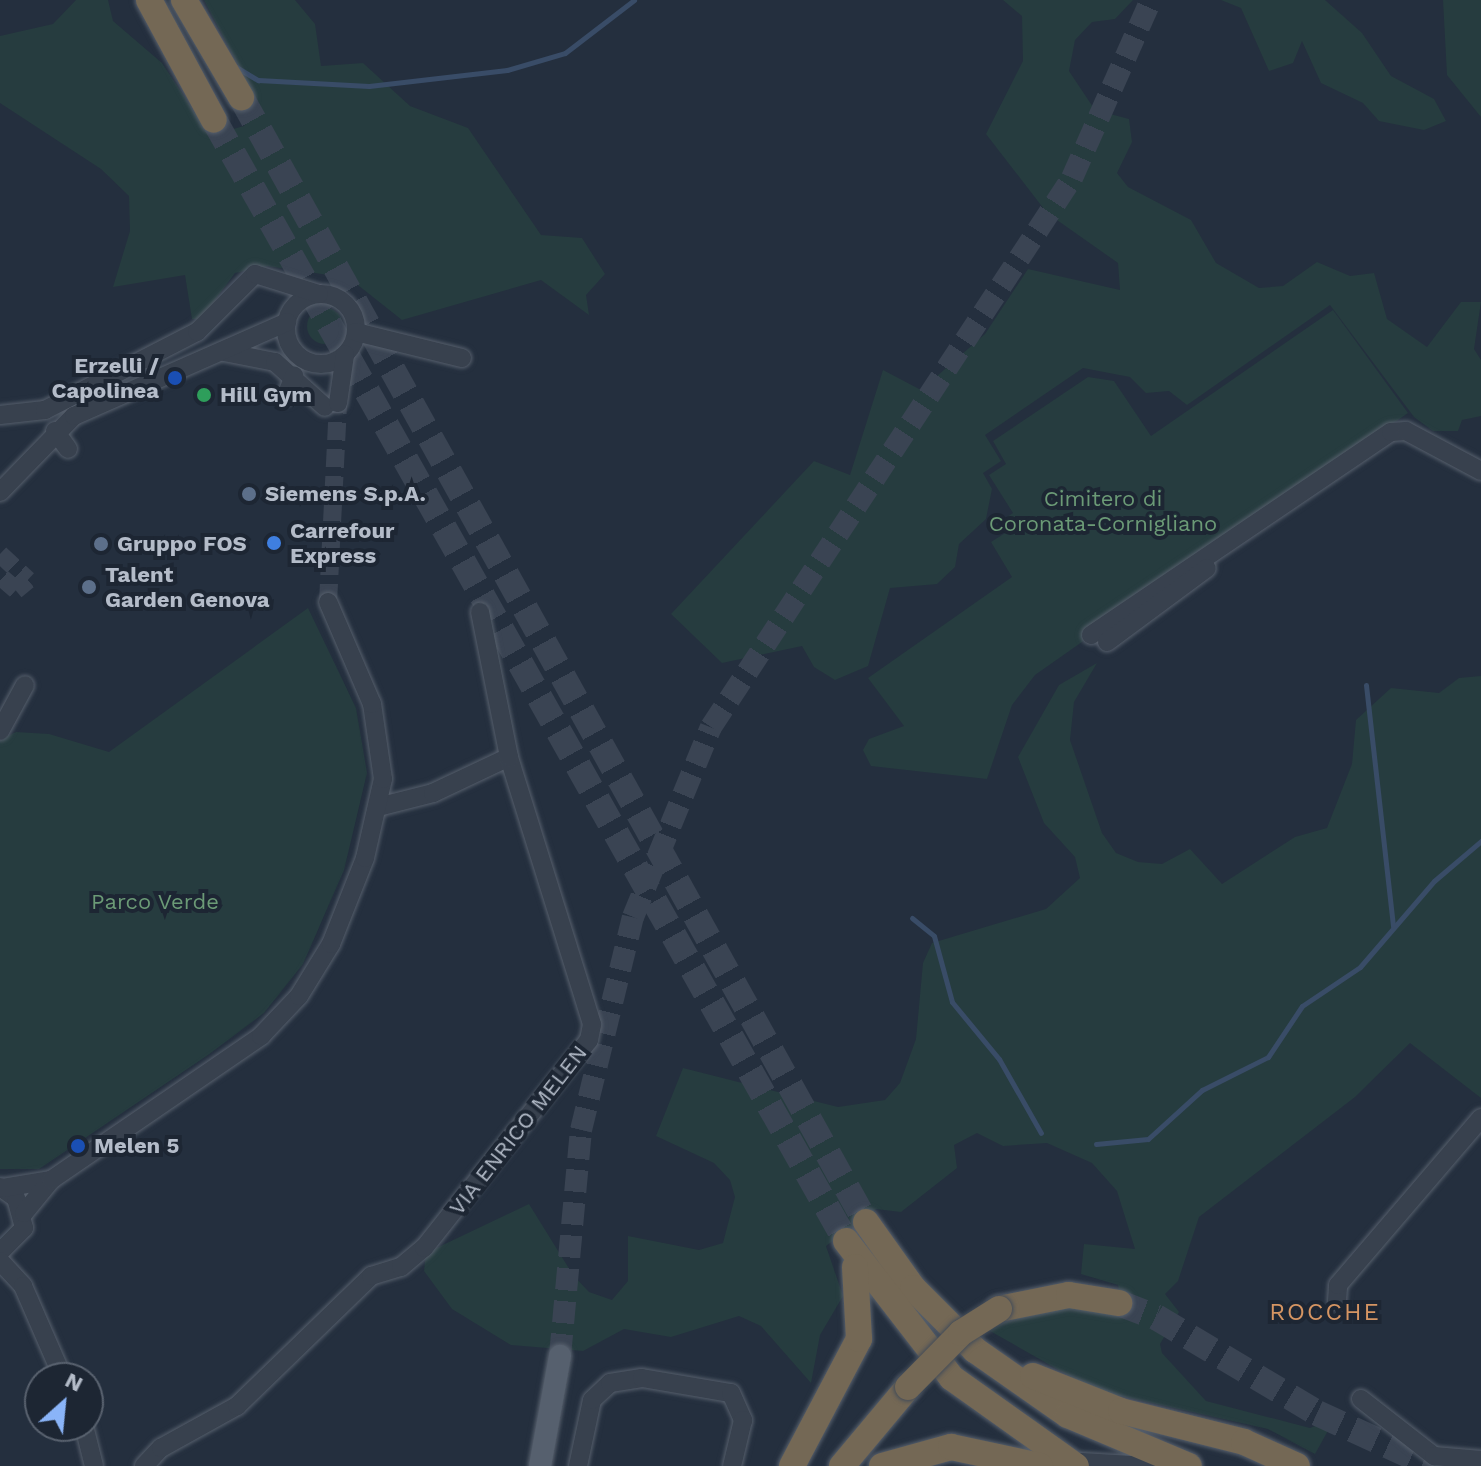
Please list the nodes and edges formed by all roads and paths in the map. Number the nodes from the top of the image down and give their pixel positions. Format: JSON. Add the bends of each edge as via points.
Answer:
{"nodes":[{"id":1,"x":149,"y":0,"type":"edge"},
{"id":2,"x":184,"y":0,"type":"edge"},
{"id":3,"x":241,"y":97,"type":"tunnel mouth"},
{"id":4,"x":214,"y":120,"type":"tunnel mouth"},
{"id":5,"x":274,"y":277,"type":"junction"},
{"id":6,"x":319,"y":294,"type":"junction"},
{"id":7,"x":298,"y":302,"type":"junction"},
{"id":8,"x":287,"y":331,"type":"junction"},
{"id":9,"x":356,"y":332,"type":"junction"},
{"id":10,"x":217,"y":352,"type":"junction"},
{"id":11,"x":345,"y":355,"type":"junction"},
{"id":12,"x":462,"y":358,"type":"dead end"},
{"id":13,"x":316,"y":363,"type":"junction"},
{"id":14,"x":294,"y":376,"type":"junction"},
{"id":15,"x":286,"y":396,"type":"dead end"},
{"id":16,"x":325,"y":407,"type":"dead end"},
{"id":17,"x":0,"y":415,"type":"edge"},
{"id":18,"x":55,"y":431,"type":"junction"},
{"id":19,"x":68,"y":449,"type":"dead end"},
{"id":20,"x":1481,"y":471,"type":"edge"},
{"id":21,"x":0,"y":492,"type":"edge"},
{"id":22,"x":328,"y":602,"type":"tunnel mouth"},
{"id":23,"x":480,"y":612,"type":"dead end"},
{"id":24,"x":1099,"y":638,"type":"dead end"},
{"id":25,"x":25,"y":685,"type":"dead end"},
{"id":26,"x":0,"y":731,"type":"edge"},
{"id":27,"x":509,"y":757,"type":"junction"},
{"id":28,"x":378,"y":807,"type":"junction"},
{"id":29,"x":1481,"y":1118,"type":"edge"},
{"id":30,"x":51,"y":1180,"type":"junction"},
{"id":31,"x":1,"y":1188,"type":"edge"},
{"id":32,"x":24,"y":1213,"type":"junction"},
{"id":33,"x":866,"y":1222,"type":"tunnel mouth"},
{"id":34,"x":18,"y":1240,"type":"junction"},
{"id":35,"x":0,"y":1252,"type":"edge"},
{"id":36,"x":0,"y":1261,"type":"edge"},
{"id":37,"x":23,"y":1286,"type":"junction"},
{"id":38,"x":1337,"y":1301,"type":"dead end"},
{"id":39,"x":1119,"y":1303,"type":"tunnel mouth"},
{"id":40,"x":975,"y":1350,"type":"junction"},
{"id":41,"x":560,"y":1356,"type":"tunnel mouth"},
{"id":42,"x":56,"y":1362,"type":"edge"},
{"id":43,"x":1361,"y":1399,"type":"dead end"},
{"id":44,"x":1103,"y":1434,"type":"junction"},
{"id":45,"x":88,"y":1442,"type":"edge"},
{"id":46,"x":1481,"y":1460,"type":"edge"},
{"id":47,"x":1071,"y":1463,"type":"edge"},
{"id":48,"x":94,"y":1466,"type":"edge"},
{"id":49,"x":144,"y":1466,"type":"edge"},
{"id":50,"x":540,"y":1466,"type":"edge"},
{"id":51,"x":578,"y":1466,"type":"edge"},
{"id":52,"x":732,"y":1466,"type":"edge"},
{"id":53,"x":792,"y":1466,"type":"edge"},
{"id":54,"x":842,"y":1466,"type":"edge"},
{"id":55,"x":882,"y":1466,"type":"edge"},
{"id":56,"x":1040,"y":1466,"type":"edge"},
{"id":57,"x":1150,"y":1466,"type":"edge"},
{"id":58,"x":1189,"y":1466,"type":"edge"},
{"id":59,"x":1297,"y":1466,"type":"edge"}],
"edges":[{"from":1,"to":4,"type":"highway"},
{"from":2,"to":3,"type":"highway"},
{"from":5,"to":6,"type":"street"},
{"from":5,"to":7,"type":"street"},
{"from":5,"to":17,"type":"street","via":[[251,276],[205,327],[43,414]]},
{"from":6,"to":7,"type":"street"},
{"from":6,"to":9,"type":"street","via":[[346,305]]},
{"from":7,"to":8,"type":"street"},
{"from":8,"to":10,"type":"street"},
{"from":8,"to":13,"type":"street"},
{"from":9,"to":11,"type":"street"},
{"from":9,"to":12,"type":"street"},
{"from":10,"to":14,"type":"street","via":[[268,359]]},
{"from":10,"to":18,"type":"street","via":[[74,416]]},
{"from":11,"to":13,"type":"street"},
{"from":11,"to":13,"type":"street","via":[[338,403]]},
{"from":14,"to":15,"type":"street"},
{"from":14,"to":16,"type":"street"},
{"from":18,"to":19,"type":"street"},
{"from":18,"to":21,"type":"street"},
{"from":20,"to":24,"type":"street","via":[[1406,431],[1391,432]]},
{"from":22,"to":28,"type":"street","via":[[380,738]]},
{"from":23,"to":27,"type":"street","name":"VIA ENRICO MELEN"},
{"from":25,"to":26,"type":"street"},
{"from":27,"to":28,"type":"street","via":[[433,793]]},
{"from":27,"to":49,"type":"street","name":"VIA ENRICO MELEN","via":[[592,1024],[589,1040],[424,1248],[401,1267],[371,1276],[237,1406],[161,1448]]},
{"from":28,"to":30,"type":"street","via":[[331,944],[285,1012],[231,1058]]},
{"from":29,"to":38,"type":"street","via":[[1338,1285]]},
{"from":30,"to":31,"type":"street"},
{"from":30,"to":32,"type":"street"},
{"from":31,"to":32,"type":"street"},
{"from":32,"to":34,"type":"street"},
{"from":33,"to":40,"type":"highway","via":[[913,1288]]},
{"from":34,"to":35,"type":"street"},
{"from":34,"to":37,"type":"street"},
{"from":36,"to":37,"type":"street"},
{"from":37,"to":42,"type":"street"},
{"from":39,"to":54,"type":"highway","bridge":true,"via":[[1069,1295],[999,1309],[961,1333]]},
{"from":40,"to":44,"type":"highway"},
{"from":40,"to":59,"type":"highway","via":[[1076,1397],[1244,1442]]},
{"from":41,"to":50,"type":"main road"},
{"from":43,"to":46,"type":"street","via":[[1434,1456]]},
{"from":44,"to":57,"type":"street"},
{"from":44,"to":58,"type":"highway"},
{"from":45,"to":48,"type":"street"},
{"from":47,"to":53,"type":"highway","via":[[952,1378],[879,1294],[846,1241],[860,1281],[859,1339]]},
{"from":47,"to":57,"type":"street"},
{"from":51,"to":52,"type":"street","via":[[592,1400],[610,1383],[642,1378],[731,1393],[743,1420]]},
{"from":55,"to":56,"type":"highway","via":[[951,1447]]}]}
